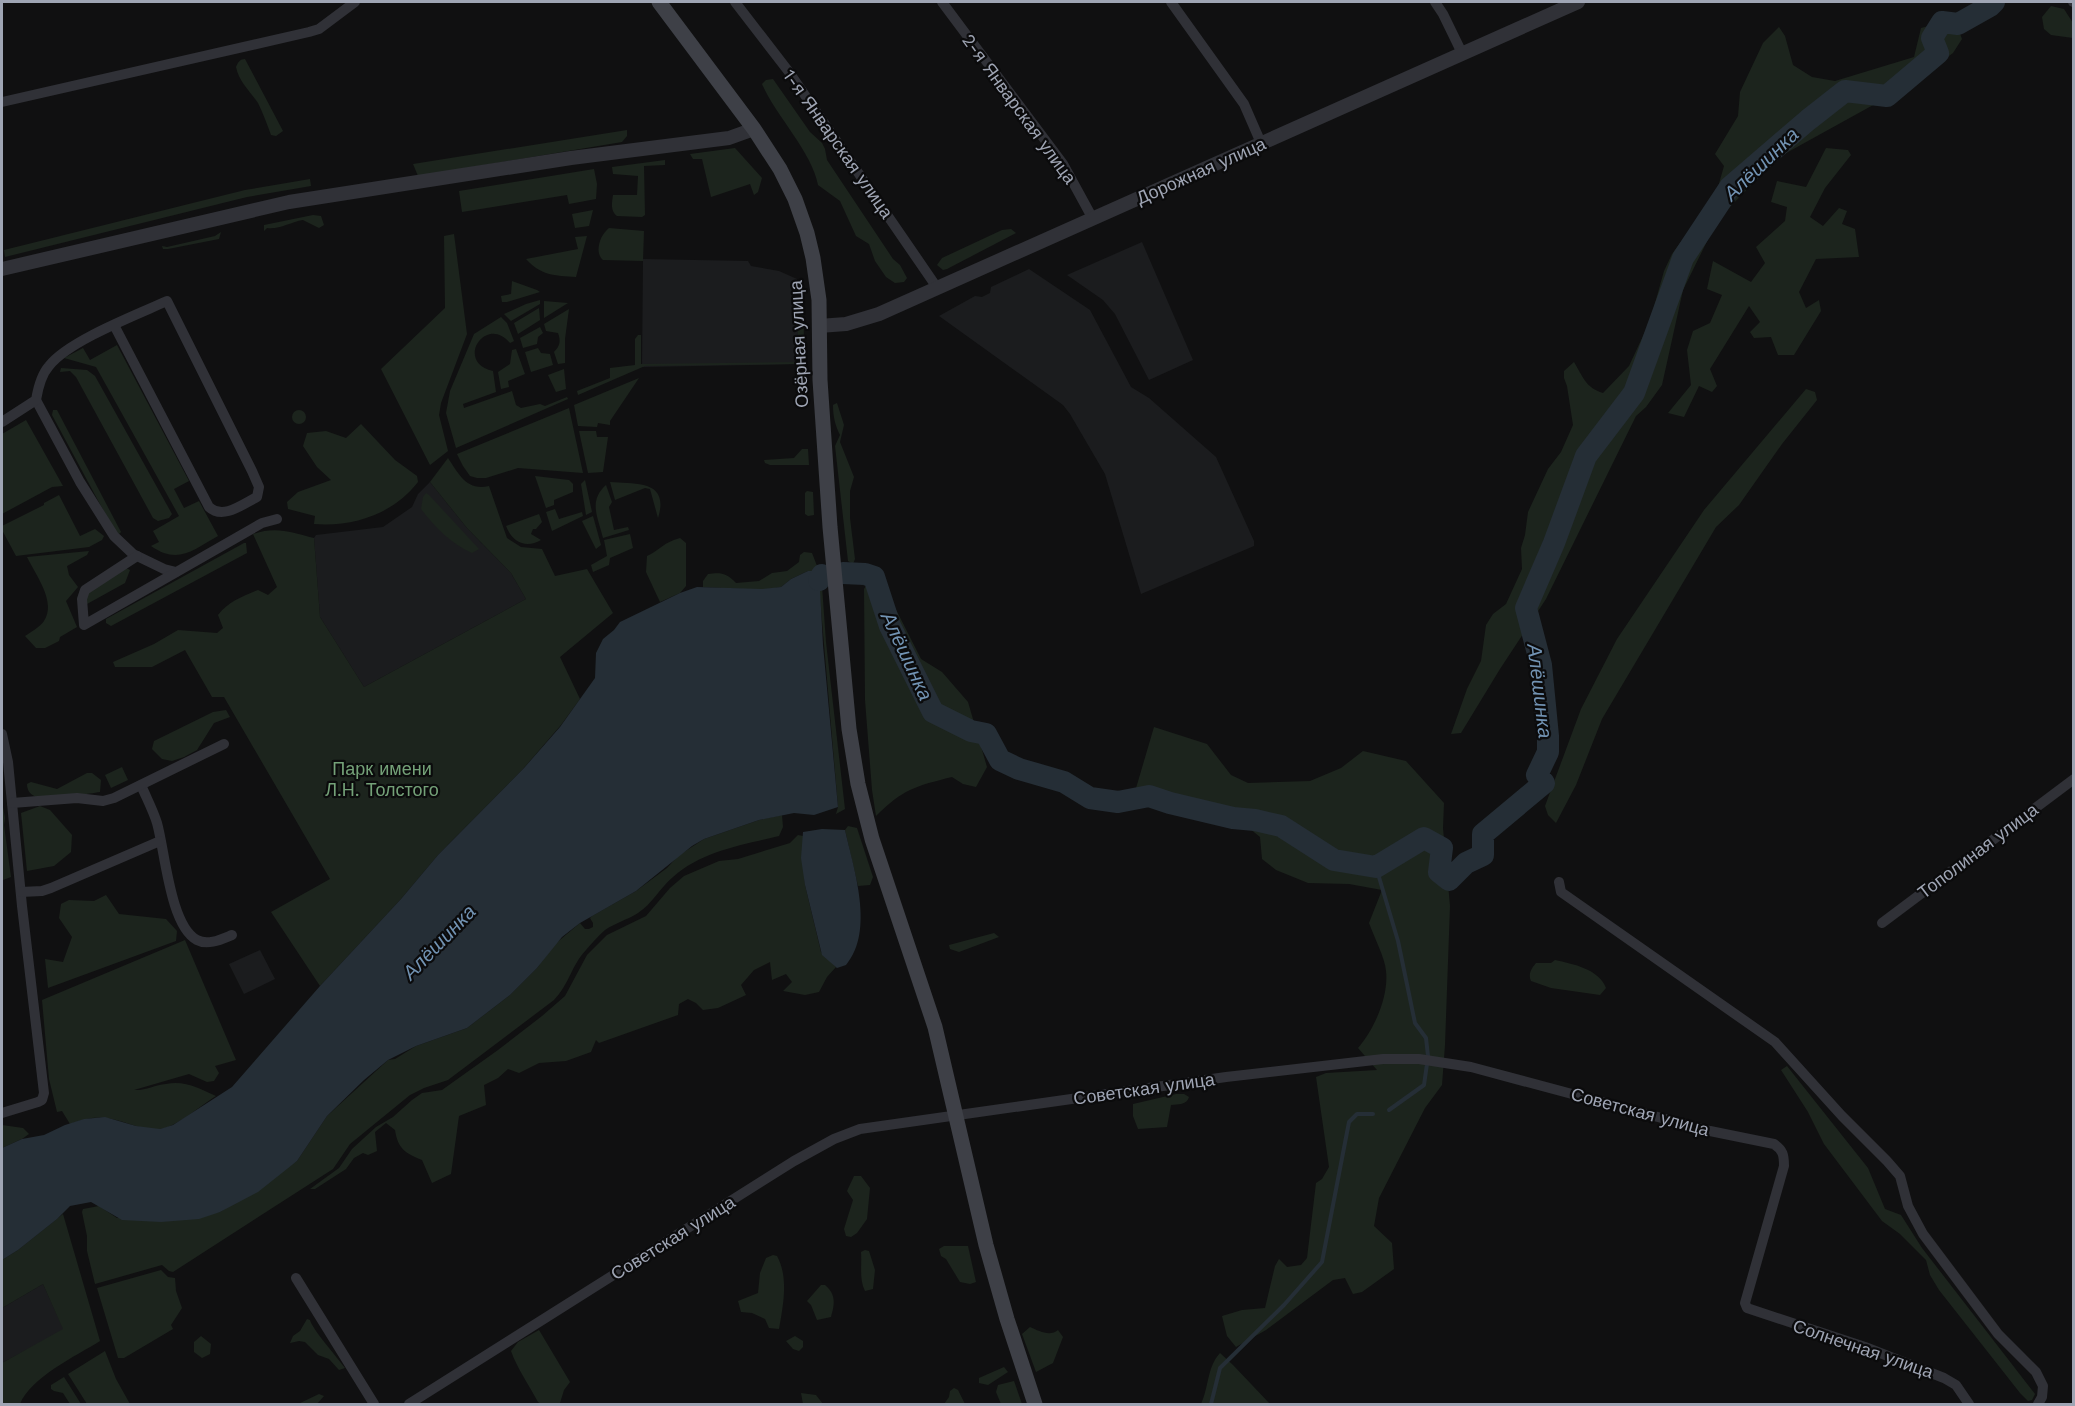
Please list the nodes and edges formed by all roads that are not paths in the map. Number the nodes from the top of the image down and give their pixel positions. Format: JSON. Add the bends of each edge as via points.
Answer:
{"nodes":[{"id":1,"x":355,"y":2,"type":"edge"},
{"id":2,"x":659,"y":2,"type":"edge"},
{"id":3,"x":735,"y":2,"type":"edge"},
{"id":4,"x":942,"y":2,"type":"edge"},
{"id":5,"x":1171,"y":2,"type":"edge"},
{"id":6,"x":1435,"y":2,"type":"edge"},
{"id":7,"x":1578,"y":2,"type":"edge"},
{"id":8,"x":1563,"y":5,"type":"edge"},
{"id":9,"x":1462,"y":53,"type":"junction"},
{"id":10,"x":2,"y":102,"type":"edge"},
{"id":11,"x":754,"y":129,"type":"junction"},
{"id":12,"x":1261,"y":143,"type":"junction"},
{"id":13,"x":1093,"y":219,"type":"junction"},
{"id":14,"x":2,"y":268,"type":"edge"},
{"id":15,"x":938,"y":289,"type":"junction"},
{"id":16,"x":114,"y":325,"type":"junction"},
{"id":17,"x":819,"y":326,"type":"junction"},
{"id":18,"x":36,"y":400,"type":"junction"},
{"id":19,"x":2,"y":422,"type":"edge"},
{"id":20,"x":277,"y":519,"type":"dead end"},
{"id":21,"x":137,"y":556,"type":"junction"},
{"id":22,"x":176,"y":572,"type":"junction"},
{"id":23,"x":2,"y":734,"type":"edge"},
{"id":24,"x":224,"y":744,"type":"dead end"},
{"id":25,"x":2073,"y":779,"type":"edge"},
{"id":26,"x":141,"y":785,"type":"junction"},
{"id":27,"x":12,"y":803,"type":"junction"},
{"id":28,"x":160,"y":841,"type":"junction"},
{"id":29,"x":1559,"y":882,"type":"dead end"},
{"id":30,"x":21,"y":892,"type":"junction"},
{"id":31,"x":1882,"y":923,"type":"dead end"},
{"id":32,"x":232,"y":935,"type":"dead end"},
{"id":33,"x":2,"y":1113,"type":"edge"},
{"id":34,"x":957,"y":1117,"type":"junction"},
{"id":35,"x":296,"y":1278,"type":"dead end"},
{"id":36,"x":1747,"y":1308,"type":"joint"},
{"id":37,"x":374,"y":1404,"type":"edge"},
{"id":38,"x":409,"y":1404,"type":"edge"},
{"id":39,"x":1035,"y":1404,"type":"edge"},
{"id":40,"x":1969,"y":1404,"type":"edge"},
{"id":41,"x":2038,"y":1404,"type":"edge"}],
"edges":[{"from":1,"to":10,"type":"street","via":[[309,32]]},
{"from":2,"to":11,"type":"main road","name":"Озёрная улица"},
{"from":3,"to":15,"type":"street","name":"1-я Январская улица","via":[[789,72]]},
{"from":4,"to":13,"type":"street","name":"2-я Январская улица","via":[[1063,165]]},
{"from":5,"to":12,"type":"street","via":[[1244,104]]},
{"from":6,"to":9,"type":"street"},
{"from":7,"to":8,"type":"street","name":"Дорожная улица"},
{"from":8,"to":9,"type":"street","name":"Дорожная улица"},
{"from":9,"to":12,"type":"street","name":"Дорожная улица"},
{"from":11,"to":14,"type":"street","via":[[729,138],[289,202]]},
{"from":11,"to":17,"type":"main road","name":"Озёрная улица","via":[[786,180],[804,224],[815,273]]},
{"from":12,"to":13,"type":"street","name":"Дорожная улица"},
{"from":13,"to":15,"type":"street","name":"Дорожная улица"},
{"from":15,"to":17,"type":"street","name":"Дорожная улица","via":[[863,320]]},
{"from":16,"to":16,"type":"street","via":[[167,301],[252,471],[259,487],[257,497],[227,512],[209,507]]},
{"from":16,"to":18,"type":"street","via":[[49,365]]},
{"from":17,"to":34,"type":"main road","name":"Озёрная улица","via":[[827,495],[849,729],[858,784],[866,822],[935,1027]]},
{"from":18,"to":19,"type":"street"},
{"from":18,"to":21,"type":"street","via":[[114,536]]},
{"from":20,"to":22,"type":"street","via":[[262,523]]},
{"from":21,"to":22,"type":"street"},
{"from":21,"to":22,"type":"street","via":[[85,590],[84,625]]},
{"from":23,"to":27,"type":"street"},
{"from":24,"to":26,"type":"street"},
{"from":25,"to":31,"type":"street","name":"Тополиная улица"},
{"from":26,"to":27,"type":"street","via":[[103,801],[77,798]]},
{"from":26,"to":28,"type":"street"},
{"from":27,"to":30,"type":"street"},
{"from":28,"to":30,"type":"street","via":[[51,888]]},
{"from":28,"to":32,"type":"street","via":[[174,902],[187,932],[206,942]]},
{"from":29,"to":41,"type":"street","via":[[1561,892],[1775,1042],[1887,1161],[1900,1176],[1908,1206],[1923,1234],[1998,1335],[2036,1372],[2043,1386]]},
{"from":30,"to":33,"type":"street","via":[[44,1097]]},
{"from":34,"to":36,"type":"street","name":"Советская улица","via":[[1379,1059],[1419,1059],[1471,1067],[1710,1131],[1774,1144],[1781,1149],[1784,1166]]},
{"from":34,"to":38,"type":"street","name":"Советская улица","via":[[860,1129],[822,1145]]},
{"from":34,"to":39,"type":"main road","name":"Озёрная улица","via":[[995,1277]]},
{"from":35,"to":37,"type":"street"},
{"from":36,"to":40,"type":"street","name":"Солнечная улица","via":[[1944,1378],[1956,1384]]}]}
